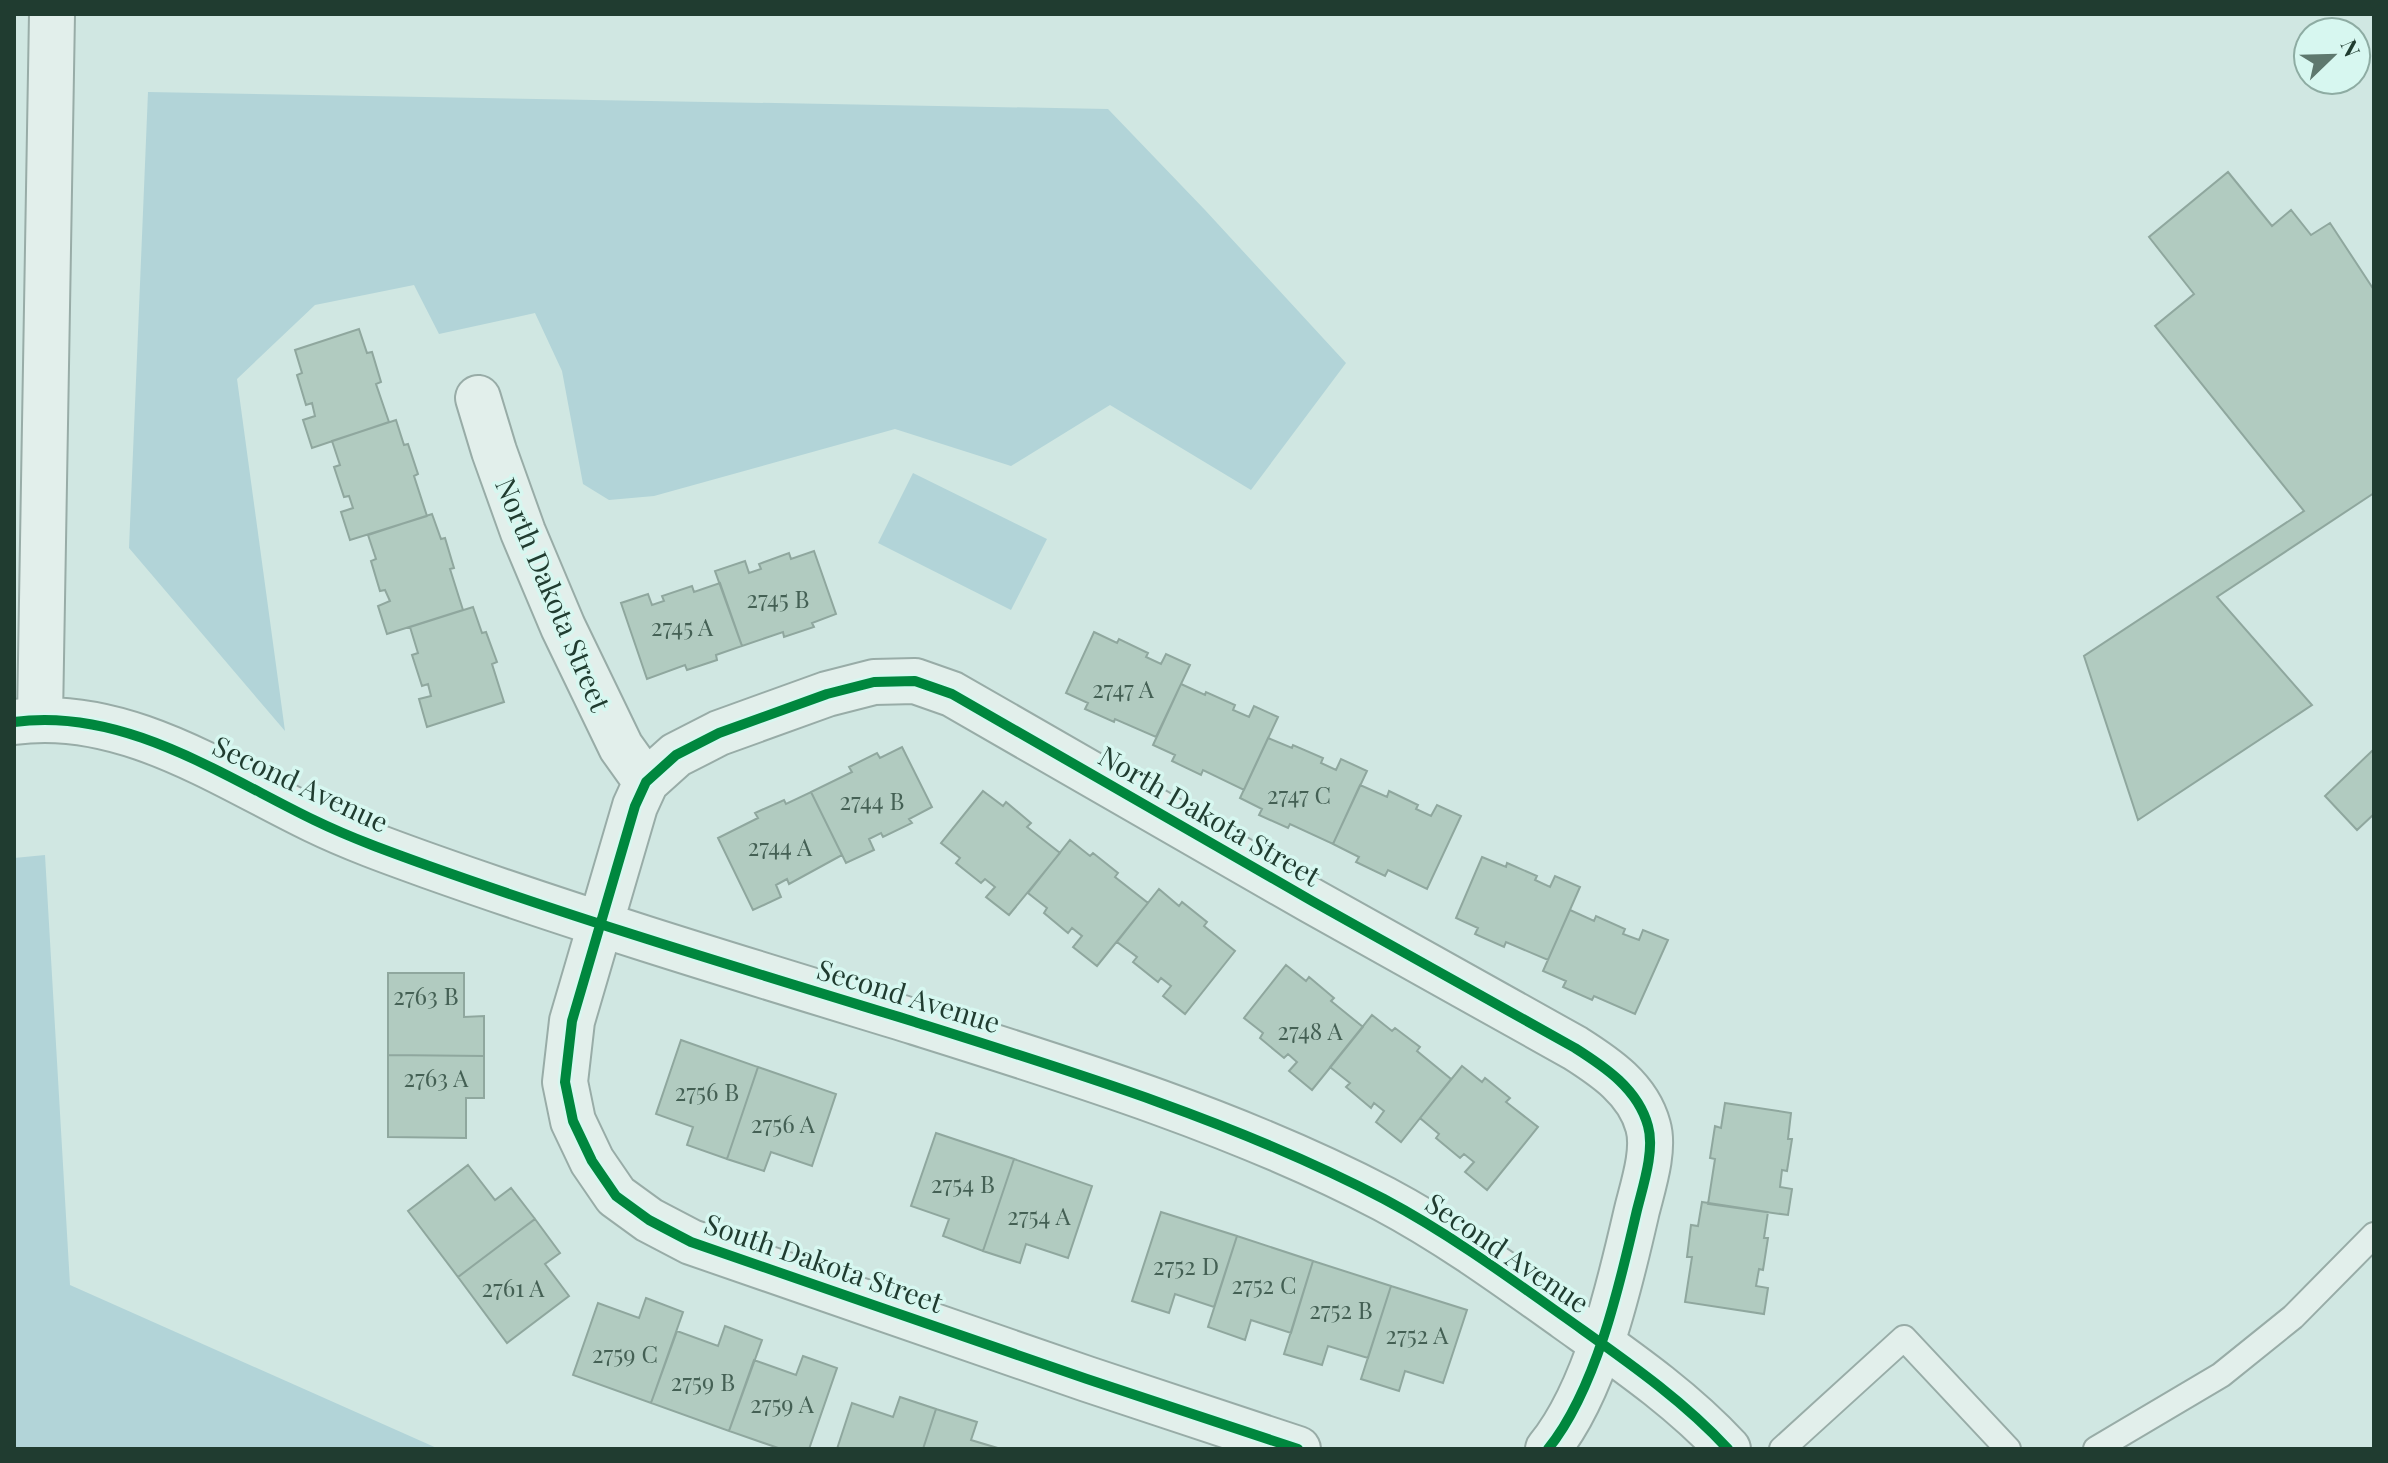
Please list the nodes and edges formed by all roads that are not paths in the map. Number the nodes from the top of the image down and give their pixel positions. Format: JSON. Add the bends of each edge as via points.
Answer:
{"nodes":[{"id":1,"x":52,"y":14,"type":"edge"},
{"id":2,"x":478,"y":398,"type":"dead end"},
{"id":3,"x":27,"y":720,"type":"edge"},
{"id":4,"x":646,"y":782,"type":"junction"},
{"id":5,"x":600,"y":925,"type":"junction"},
{"id":6,"x":2374,"y":1235,"type":"edge"},
{"id":7,"x":1601,"y":1343,"type":"junction"},
{"id":8,"x":1298,"y":1449,"type":"edge"},
{"id":9,"x":1548,"y":1449,"type":"edge"},
{"id":10,"x":1728,"y":1449,"type":"edge"},
{"id":11,"x":1782,"y":1449,"type":"edge"},
{"id":12,"x":2008,"y":1449,"type":"edge"},
{"id":13,"x":2096,"y":1449,"type":"edge"}],
"edges":[{"from":1,"to":3,"type":"street"},
{"from":2,"to":4,"type":"street","name":"North Dakota Street","via":[[523,532],[563,627],[621,747]]},
{"from":3,"to":5,"type":"street","name":"Second Avenue","via":[[78,721],[181,752],[367,843]]},
{"from":4,"to":5,"type":"street","name":"North Dakota Street"},
{"from":4,"to":7,"type":"street","name":"North Dakota Street","via":[[676,755],[719,733],[827,694],[874,682],[915,681],[952,694],[1575,1048],[1613,1073],[1649,1127],[1648,1166]]},
{"from":5,"to":7,"type":"street","name":"Second Avenue","via":[[1035,1059],[1288,1154],[1386,1200]]},
{"from":5,"to":8,"type":"street","name":"South Dakota Street","via":[[572,1021],[565,1082],[573,1121],[616,1196],[691,1242]]},
{"from":6,"to":13,"type":"lane","via":[[2293,1317],[2221,1375]]},
{"from":7,"to":9,"type":"street","via":[[1574,1407]]},
{"from":7,"to":10,"type":"street","name":"Second Avenue"},
{"from":11,"to":12,"type":"lane","via":[[1904,1338]]}]}
